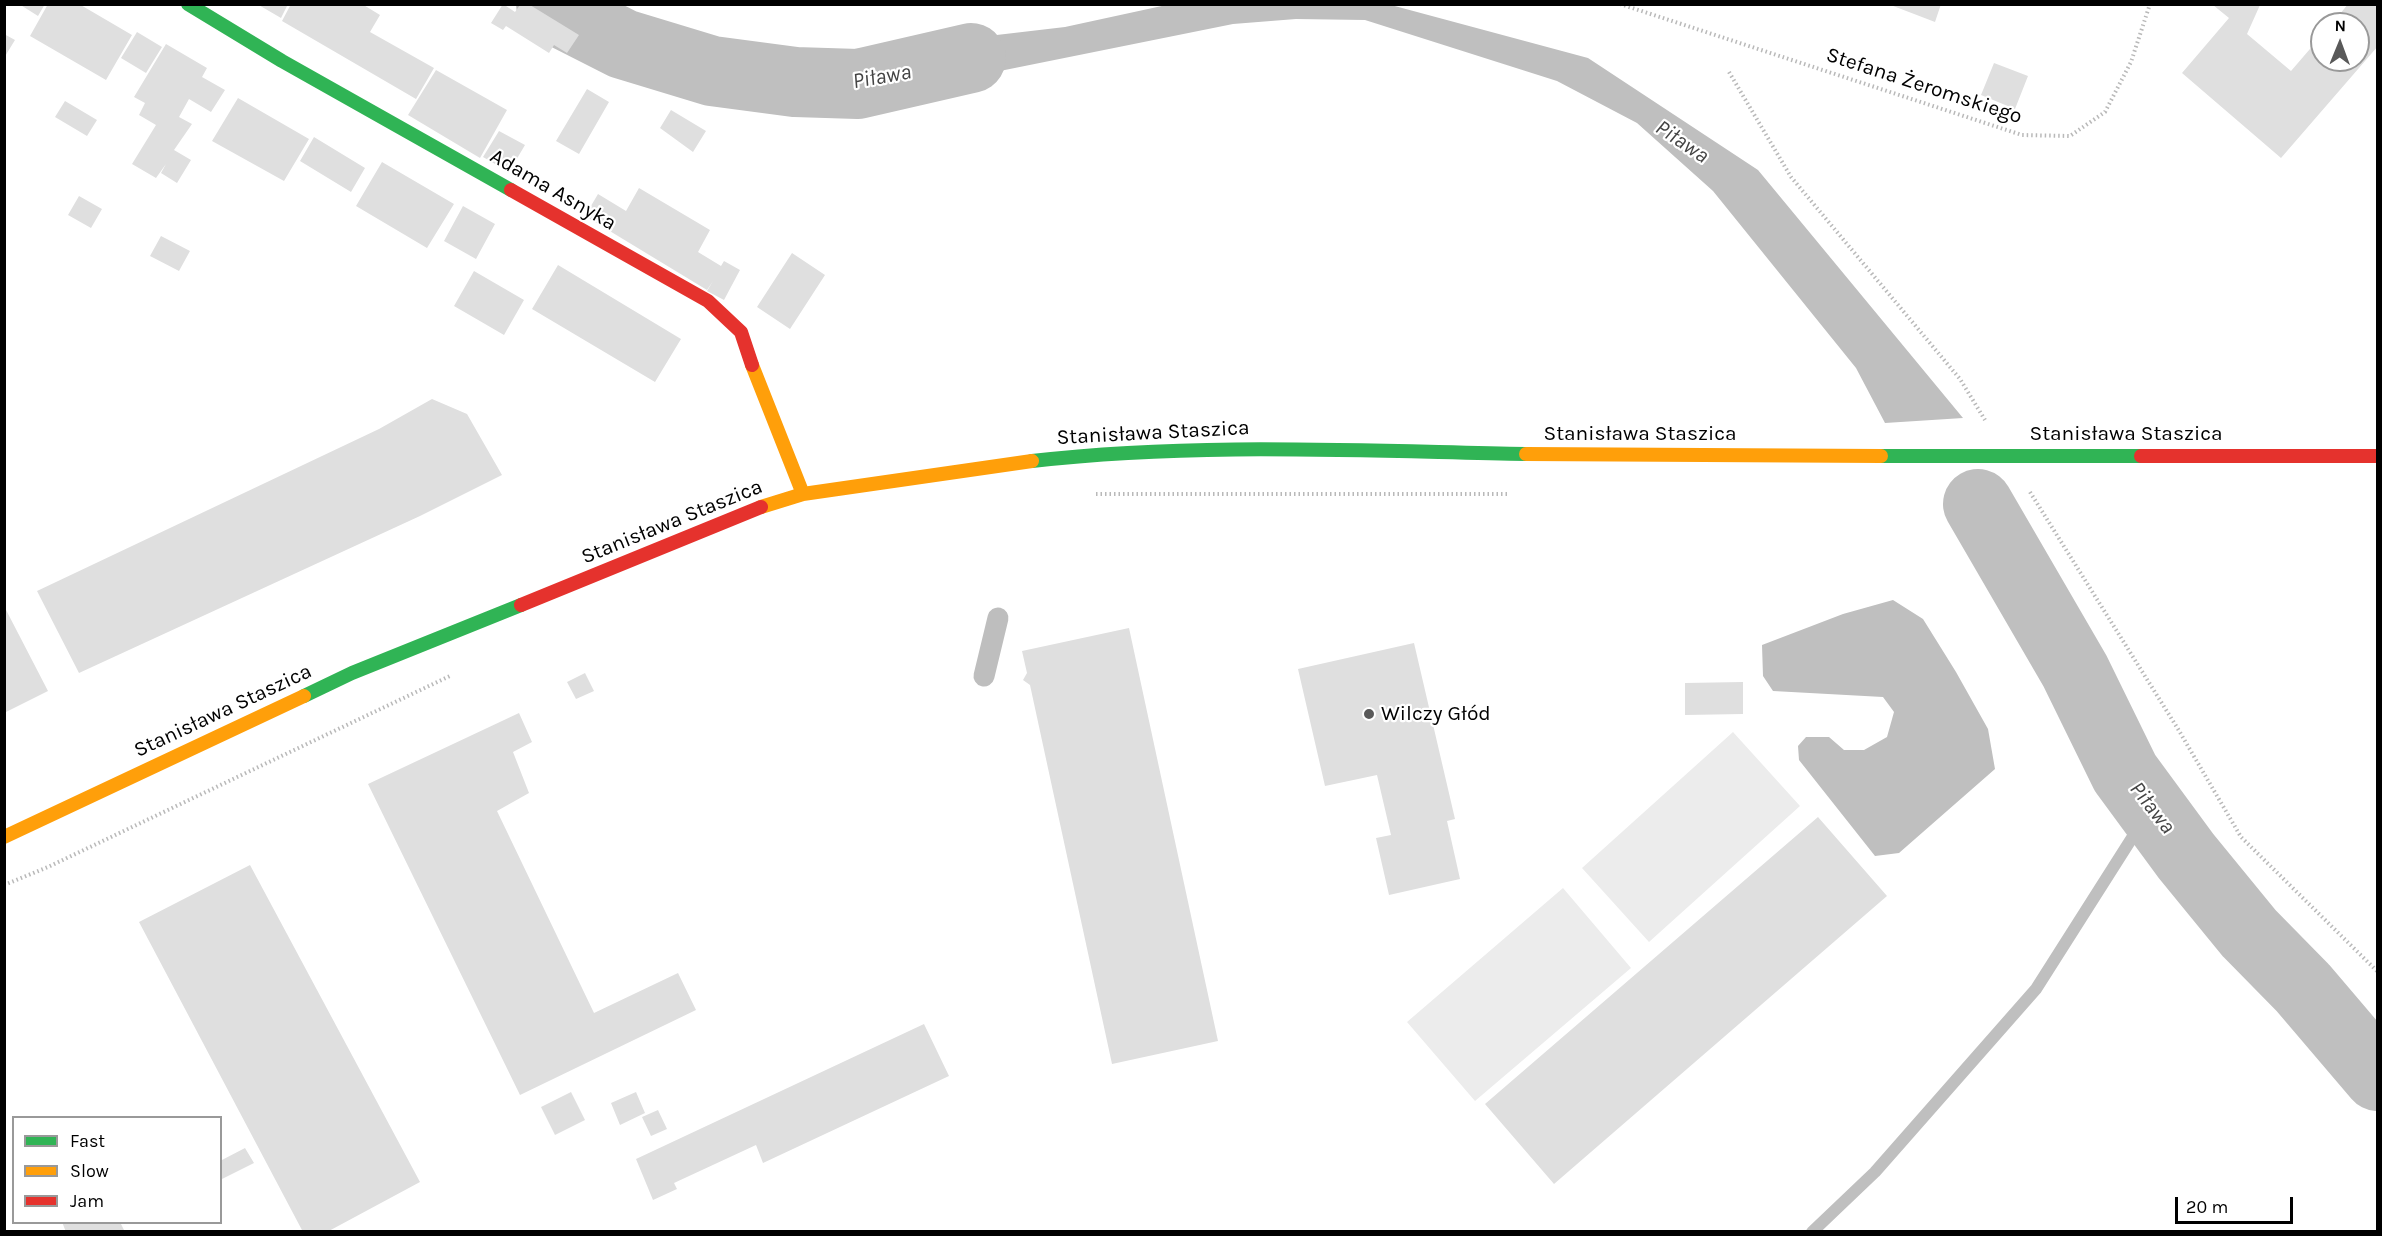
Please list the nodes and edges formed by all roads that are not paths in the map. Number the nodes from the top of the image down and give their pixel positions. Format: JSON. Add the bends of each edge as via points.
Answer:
{"nodes":[{"id":1,"x":188,"y":4,"type":"edge"},
{"id":2,"x":2378,"y":456,"type":"edge"},
{"id":3,"x":803,"y":494,"type":"junction"},
{"id":4,"x":998,"y":618,"type":"dead end"},
{"id":5,"x":984,"y":676,"type":"dead end"},
{"id":6,"x":4,"y":837,"type":"edge"}],
"edges":[{"from":1,"to":3,"type":"main road","name":"Adama Asnyka","via":[[708,301],[741,333]]},
{"from":2,"to":3,"type":"main road","name":"Stanisława Staszica","via":[[1600,456],[1273,449],[1102,453]]},
{"from":3,"to":6,"type":"main road","name":"Stanisława Staszica","via":[[352,673]]},
{"from":4,"to":5,"type":"lane"}]}
